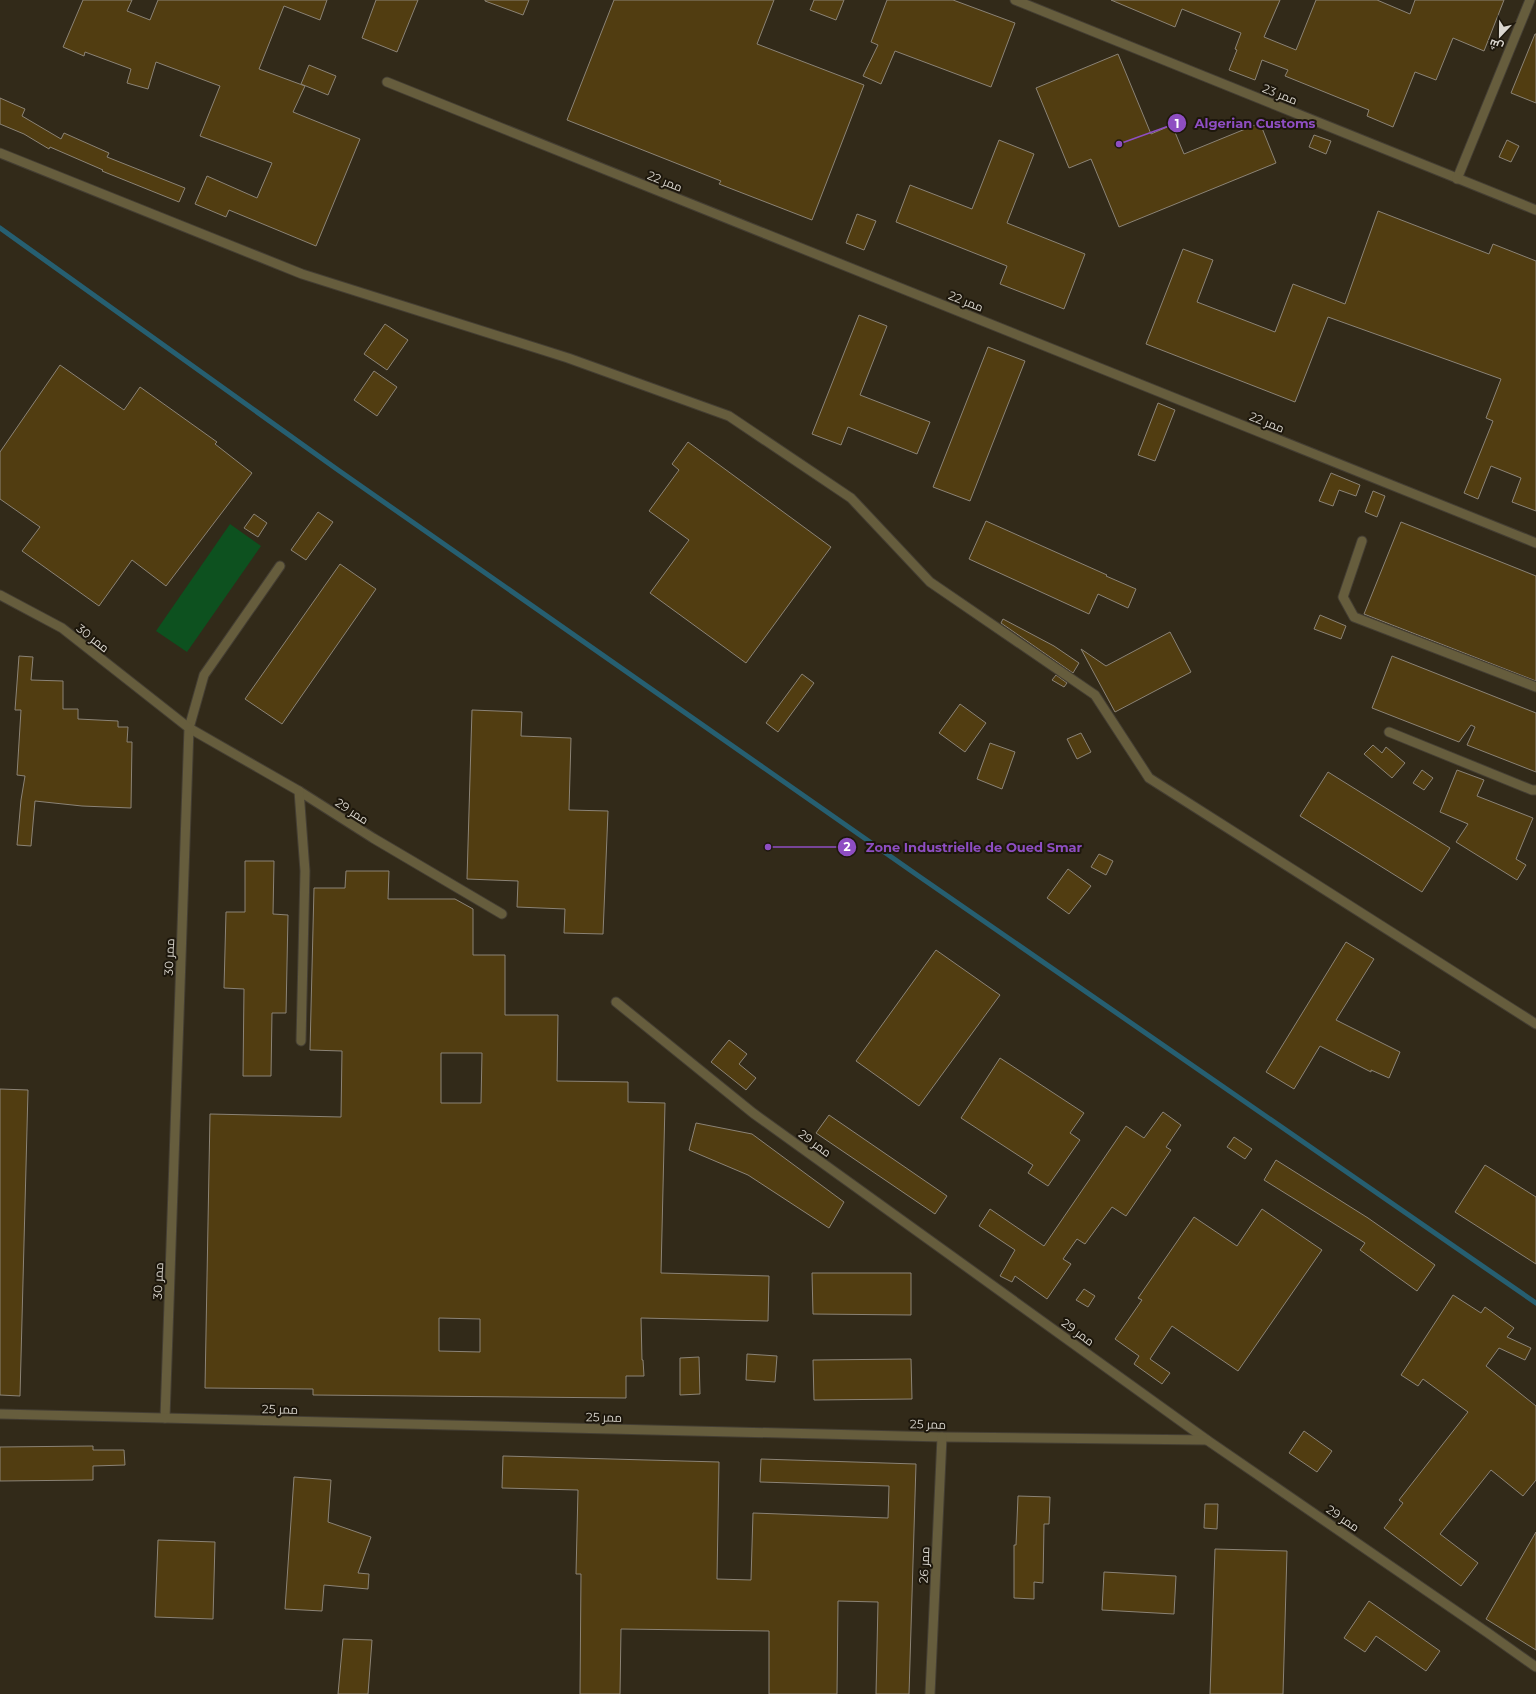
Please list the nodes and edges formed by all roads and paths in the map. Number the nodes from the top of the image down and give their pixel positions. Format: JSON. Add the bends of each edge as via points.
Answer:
{"nodes":[{"id":1,"x":1015,"y":0,"type":"edge"},
{"id":2,"x":1530,"y":0,"type":"edge"},
{"id":3,"x":387,"y":82,"type":"dead end"},
{"id":4,"x":0,"y":153,"type":"edge"},
{"id":5,"x":1457,"y":179,"type":"junction"},
{"id":6,"x":1536,"y":210,"type":"edge"},
{"id":7,"x":1362,"y":541,"type":"dead end"},
{"id":8,"x":1536,"y":543,"type":"edge"},
{"id":9,"x":280,"y":566,"type":"dead end"},
{"id":10,"x":0,"y":595,"type":"edge"},
{"id":11,"x":1536,"y":687,"type":"edge"},
{"id":12,"x":188,"y":728,"type":"junction"},
{"id":13,"x":1390,"y":732,"type":"dead end"},
{"id":14,"x":1536,"y":790,"type":"edge"},
{"id":15,"x":299,"y":791,"type":"junction"},
{"id":16,"x":502,"y":914,"type":"dead end"},
{"id":17,"x":616,"y":1002,"type":"dead end"},
{"id":18,"x":1536,"y":1024,"type":"edge"},
{"id":19,"x":301,"y":1041,"type":"dead end"},
{"id":20,"x":0,"y":1414,"type":"edge"},
{"id":21,"x":165,"y":1418,"type":"junction"},
{"id":22,"x":942,"y":1437,"type":"junction"},
{"id":23,"x":1208,"y":1440,"type":"junction"},
{"id":24,"x":1536,"y":1668,"type":"edge"},
{"id":25,"x":930,"y":1694,"type":"edge"}],
"edges":[{"from":1,"to":5,"type":"lane","name":"ممر 23"},
{"from":2,"to":5,"type":"lane"},
{"from":3,"to":8,"type":"lane","name":"ممر 22"},
{"from":4,"to":18,"type":"lane","via":[[302,274],[568,358],[728,416],[851,498],[930,582],[1095,695],[1149,778]]},
{"from":5,"to":6,"type":"lane","name":"ممر 23"},
{"from":7,"to":11,"type":"lane","via":[[1343,597],[1354,617]]},
{"from":9,"to":12,"type":"lane","via":[[204,675]]},
{"from":10,"to":12,"type":"lane","name":"ممر 30","via":[[62,628]]},
{"from":12,"to":15,"type":"lane","name":"ممر 29"},
{"from":12,"to":21,"type":"lane","name":"ممر 30"},
{"from":13,"to":14,"type":"lane"},
{"from":15,"to":16,"type":"lane","name":"ممر 29"},
{"from":15,"to":19,"type":"lane","via":[[305,870]]},
{"from":17,"to":23,"type":"lane","name":"ممر 29","via":[[753,1113]]},
{"from":20,"to":21,"type":"lane","name":"ممر 25"},
{"from":21,"to":22,"type":"lane","name":"ممر 25"},
{"from":22,"to":23,"type":"lane","name":"ممر 25"},
{"from":22,"to":25,"type":"lane","name":"ممر 26"},
{"from":23,"to":24,"type":"lane","name":"ممر 29","via":[[1482,1628]]}]}
